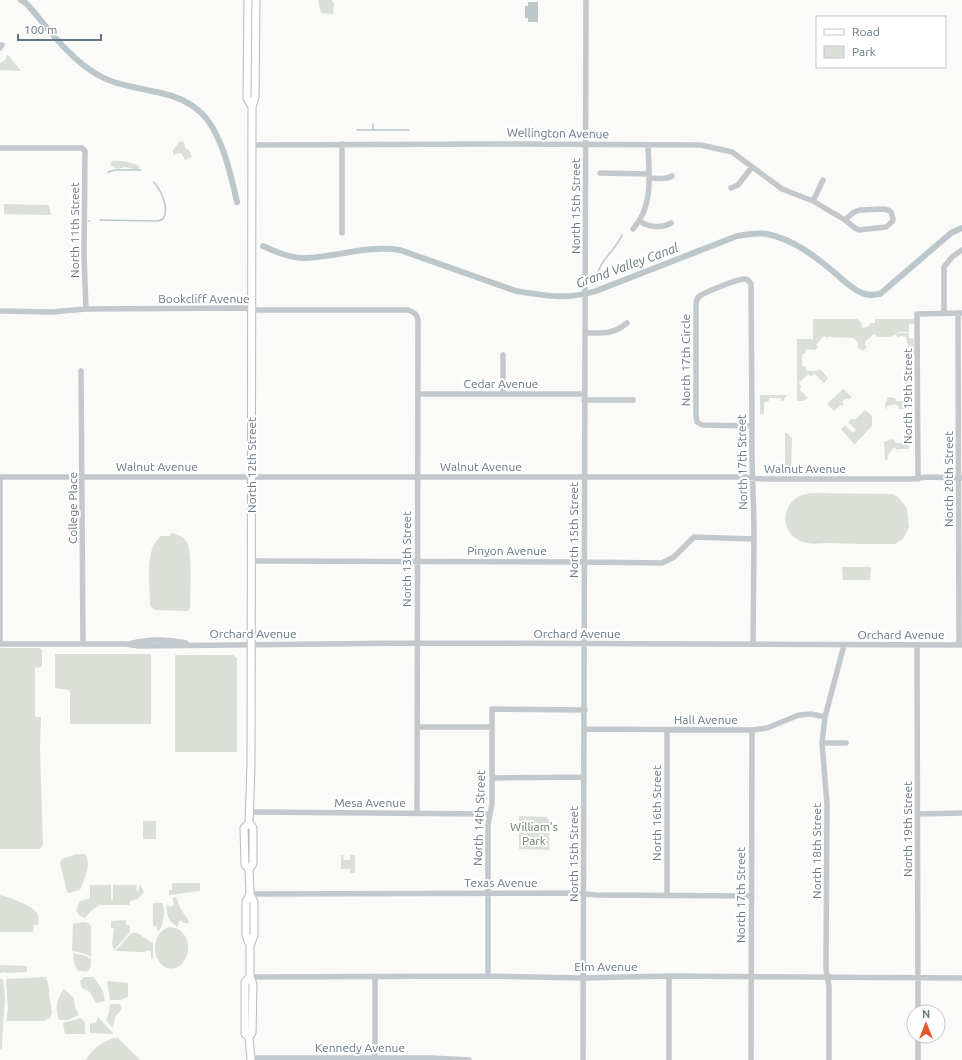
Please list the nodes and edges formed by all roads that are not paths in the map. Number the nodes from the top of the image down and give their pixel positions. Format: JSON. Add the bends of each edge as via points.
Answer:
{"nodes":[{"id":1,"x":248,"y":0,"type":"edge"},
{"id":2,"x":256,"y":0,"type":"edge"},
{"id":3,"x":586,"y":0,"type":"edge"},
{"id":4,"x":256,"y":43,"type":"junction"},
{"id":5,"x":247,"y":44,"type":"junction"},
{"id":6,"x":252,"y":107,"type":"junction"},
{"id":7,"x":251,"y":144,"type":"junction"},
{"id":8,"x":342,"y":144,"type":"junction"},
{"id":9,"x":586,"y":145,"type":"junction"},
{"id":10,"x":648,"y":145,"type":"junction"},
{"id":11,"x":0,"y":148,"type":"edge"},
{"id":12,"x":752,"y":167,"type":"junction"},
{"id":13,"x":600,"y":173,"type":"dead end"},
{"id":14,"x":649,"y":176,"type":"junction"},
{"id":15,"x":672,"y":176,"type":"dead end"},
{"id":16,"x":823,"y":180,"type":"dead end"},
{"id":17,"x":731,"y":188,"type":"dead end"},
{"id":18,"x":813,"y":201,"type":"junction"},
{"id":19,"x":845,"y":220,"type":"junction"},
{"id":20,"x":640,"y":221,"type":"junction"},
{"id":21,"x":671,"y":223,"type":"dead end"},
{"id":22,"x":633,"y":228,"type":"dead end"},
{"id":23,"x":342,"y":233,"type":"dead end"},
{"id":24,"x":962,"y":250,"type":"edge"},
{"id":25,"x":749,"y":280,"type":"joint"},
{"id":26,"x":86,"y":309,"type":"junction"},
{"id":27,"x":251,"y":309,"type":"junction"},
{"id":28,"x":408,"y":310,"type":"joint"},
{"id":29,"x":0,"y":311,"type":"edge"},
{"id":30,"x":960,"y":313,"type":"edge"},
{"id":31,"x":944,"y":314,"type":"junction"},
{"id":32,"x":627,"y":323,"type":"dead end"},
{"id":33,"x":586,"y":333,"type":"junction"},
{"id":34,"x":503,"y":355,"type":"dead end"},
{"id":35,"x":81,"y":371,"type":"dead end"},
{"id":36,"x":418,"y":394,"type":"junction"},
{"id":37,"x":503,"y":394,"type":"junction"},
{"id":38,"x":584,"y":397,"type":"junction"},
{"id":39,"x":633,"y":400,"type":"dead end"},
{"id":40,"x":752,"y":426,"type":"junction"},
{"id":41,"x":0,"y":477,"type":"edge"},
{"id":42,"x":82,"y":477,"type":"junction"},
{"id":43,"x":251,"y":477,"type":"junction"},
{"id":44,"x":418,"y":477,"type":"junction"},
{"id":45,"x":584,"y":477,"type":"junction"},
{"id":46,"x":752,"y":478,"type":"junction"},
{"id":47,"x":918,"y":478,"type":"junction"},
{"id":48,"x":960,"y":478,"type":"edge"},
{"id":49,"x":754,"y":539,"type":"junction"},
{"id":50,"x":0,"y":540,"type":"edge"},
{"id":51,"x":251,"y":560,"type":"junction"},
{"id":52,"x":417,"y":561,"type":"junction"},
{"id":53,"x":584,"y":562,"type":"junction"},
{"id":54,"x":0,"y":587,"type":"edge"},
{"id":55,"x":417,"y":643,"type":"junction"},
{"id":56,"x":0,"y":644,"type":"edge"},
{"id":57,"x":83,"y":644,"type":"junction"},
{"id":58,"x":251,"y":644,"type":"junction"},
{"id":59,"x":584,"y":644,"type":"junction"},
{"id":60,"x":753,"y":644,"type":"junction"},
{"id":61,"x":844,"y":645,"type":"junction"},
{"id":62,"x":917,"y":645,"type":"junction"},
{"id":63,"x":961,"y":646,"type":"edge"},
{"id":64,"x":585,"y":710,"type":"junction"},
{"id":65,"x":825,"y":717,"type":"junction"},
{"id":66,"x":417,"y":726,"type":"junction"},
{"id":67,"x":492,"y":727,"type":"junction"},
{"id":68,"x":585,"y":729,"type":"junction"},
{"id":69,"x":667,"y":730,"type":"junction"},
{"id":70,"x":752,"y":730,"type":"junction"},
{"id":71,"x":822,"y":743,"type":"junction"},
{"id":72,"x":846,"y":743,"type":"dead end"},
{"id":73,"x":492,"y":778,"type":"junction"},
{"id":74,"x":584,"y":778,"type":"junction"},
{"id":75,"x":249,"y":812,"type":"junction"},
{"id":76,"x":417,"y":813,"type":"junction"},
{"id":77,"x":490,"y":814,"type":"junction"},
{"id":78,"x":918,"y":814,"type":"junction"},
{"id":79,"x":962,"y":814,"type":"edge"},
{"id":80,"x":488,"y":893,"type":"junction"},
{"id":81,"x":250,"y":894,"type":"junction"},
{"id":82,"x":584,"y":894,"type":"junction"},
{"id":83,"x":667,"y":896,"type":"junction"},
{"id":84,"x":752,"y":896,"type":"junction"},
{"id":85,"x":488,"y":976,"type":"junction"},
{"id":86,"x":670,"y":976,"type":"junction"},
{"id":87,"x":250,"y":977,"type":"junction"},
{"id":88,"x":375,"y":977,"type":"junction"},
{"id":89,"x":752,"y":977,"type":"junction"},
{"id":90,"x":583,"y":978,"type":"junction"},
{"id":91,"x":827,"y":978,"type":"junction"},
{"id":92,"x":917,"y":978,"type":"junction"},
{"id":93,"x":962,"y":978,"type":"edge"},
{"id":94,"x":918,"y":1004,"type":"edge"},
{"id":95,"x":918,"y":1044,"type":"edge"},
{"id":96,"x":250,"y":1059,"type":"edge"},
{"id":97,"x":375,"y":1059,"type":"edge"},
{"id":98,"x":469,"y":1060,"type":"edge"},
{"id":99,"x":583,"y":1060,"type":"edge"},
{"id":100,"x":669,"y":1060,"type":"edge"},
{"id":101,"x":751,"y":1060,"type":"edge"},
{"id":102,"x":829,"y":1060,"type":"edge"},
{"id":103,"x":918,"y":1060,"type":"edge"}],
"edges":[{"from":1,"to":5,"type":"main road","name":"North 12th Street"},
{"from":2,"to":4,"type":"main road","name":"North 12th Street"},
{"from":3,"to":9,"type":"street","name":"North 15th Street"},
{"from":4,"to":5,"type":"main road"},
{"from":4,"to":6,"type":"main road","name":"North 12th Street","via":[[255,97]]},
{"from":5,"to":6,"type":"main road","name":"North 12th Street","via":[[247,98]]},
{"from":6,"to":7,"type":"main road","name":"North 12th Street"},
{"from":7,"to":8,"type":"street","name":"Wellington Avenue"},
{"from":7,"to":27,"type":"main road","name":"North 12th Street"},
{"from":8,"to":9,"type":"street","name":"Wellington Avenue"},
{"from":8,"to":23,"type":"street"},
{"from":9,"to":10,"type":"street","name":"Wellington Avenue"},
{"from":9,"to":33,"type":"street","name":"North 15th Street"},
{"from":10,"to":12,"type":"street","name":"Wellington Avenue","via":[[701,145],[738,155]]},
{"from":10,"to":14,"type":"street"},
{"from":11,"to":26,"type":"street","name":"North 11th Street","via":[[82,148],[84,151]]},
{"from":12,"to":17,"type":"street","via":[[738,185]]},
{"from":12,"to":18,"type":"street","name":"Wellington Avenue","via":[[782,189]]},
{"from":13,"to":14,"type":"street"},
{"from":14,"to":15,"type":"street"},
{"from":14,"to":20,"type":"street","via":[[647,202]]},
{"from":16,"to":18,"type":"street"},
{"from":18,"to":19,"type":"street","name":"Wellington Avenue"},
{"from":19,"to":19,"type":"street","name":"Wellington Avenue","via":[[859,230],[886,227],[893,219],[891,212],[884,209],[860,210]]},
{"from":20,"to":21,"type":"street","via":[[657,227]]},
{"from":20,"to":22,"type":"street"},
{"from":24,"to":31,"type":"street","via":[[952,257],[944,268]]},
{"from":25,"to":40,"type":"street","name":"North 17th Street"},
{"from":25,"to":40,"type":"street","name":"North 17th Circle","via":[[738,280],[707,292],[697,300],[696,415],[697,422],[702,425]]},
{"from":26,"to":27,"type":"street","name":"Bookcliff Avenue"},
{"from":26,"to":29,"type":"street","name":"Bookcliff Avenue","via":[[52,312]]},
{"from":27,"to":28,"type":"street","name":"Bookcliff Avenue"},
{"from":27,"to":43,"type":"main road","name":"North 12th Street"},
{"from":28,"to":36,"type":"street","name":"North 13th Street","via":[[413,311],[418,320]]},
{"from":30,"to":31,"type":"street"},
{"from":30,"to":48,"type":"street","name":"North 20th Street"},
{"from":31,"to":47,"type":"street","name":"North 19th Street","via":[[917,314]]},
{"from":32,"to":33,"type":"street","via":[[618,331]]},
{"from":33,"to":38,"type":"street","name":"North 15th Street"},
{"from":34,"to":37,"type":"street"},
{"from":35,"to":42,"type":"street","name":"College Place"},
{"from":36,"to":37,"type":"street","name":"Cedar Avenue"},
{"from":36,"to":44,"type":"street","name":"North 13th Street"},
{"from":37,"to":38,"type":"street","name":"Cedar Avenue"},
{"from":38,"to":39,"type":"street","name":"Cedar Avenue"},
{"from":38,"to":45,"type":"street","name":"North 15th Street"},
{"from":40,"to":46,"type":"street","name":"North 17th Street"},
{"from":41,"to":42,"type":"street","name":"Walnut Avenue"},
{"from":41,"to":50,"type":"street"},
{"from":42,"to":43,"type":"street","name":"Walnut Avenue"},
{"from":42,"to":57,"type":"street","name":"College Place"},
{"from":43,"to":44,"type":"street","name":"Walnut Avenue"},
{"from":43,"to":51,"type":"main road","name":"North 12th Street"},
{"from":44,"to":45,"type":"street","name":"Walnut Avenue"},
{"from":44,"to":52,"type":"street","name":"North 13th Street"},
{"from":45,"to":46,"type":"street","name":"Walnut Avenue"},
{"from":45,"to":53,"type":"street","name":"North 15th Street"},
{"from":46,"to":47,"type":"street","name":"Walnut Avenue"},
{"from":46,"to":49,"type":"street","name":"North 17th Street"},
{"from":47,"to":48,"type":"street","name":"Walnut Avenue"},
{"from":48,"to":63,"type":"street","name":"North 20th Street"},
{"from":49,"to":53,"type":"street","name":"Pinyon Avenue","via":[[694,538],[674,558],[662,563]]},
{"from":49,"to":60,"type":"street","name":"North 17th Street"},
{"from":50,"to":54,"type":"street"},
{"from":51,"to":52,"type":"street","name":"Pinyon Avenue"},
{"from":51,"to":58,"type":"main road","name":"North 12th Street"},
{"from":52,"to":53,"type":"street","name":"Pinyon Avenue"},
{"from":52,"to":55,"type":"street","name":"North 13th Street"},
{"from":53,"to":59,"type":"street","name":"North 15th Street"},
{"from":54,"to":56,"type":"street"},
{"from":55,"to":58,"type":"street","name":"Orchard Avenue"},
{"from":55,"to":59,"type":"street","name":"Orchard Avenue"},
{"from":55,"to":66,"type":"street","name":"North 13th Street"},
{"from":56,"to":57,"type":"street","name":"Orchard Avenue"},
{"from":57,"to":58,"type":"street","name":"Orchard Avenue"},
{"from":58,"to":75,"type":"main road","name":"North 12th Street"},
{"from":59,"to":60,"type":"street","name":"Orchard Avenue"},
{"from":59,"to":64,"type":"street","name":"North 15th Street"},
{"from":60,"to":61,"type":"street","name":"Orchard Avenue"},
{"from":61,"to":62,"type":"street","name":"Orchard Avenue"},
{"from":61,"to":65,"type":"street","name":"North 18th Street"},
{"from":62,"to":63,"type":"street","name":"Orchard Avenue"},
{"from":62,"to":78,"type":"street","name":"North 19th Street"},
{"from":64,"to":67,"type":"street","name":"North 14th Street","via":[[492,709]]},
{"from":64,"to":68,"type":"street","name":"North 15th Street"},
{"from":65,"to":70,"type":"street","name":"Hall Avenue","via":[[799,715],[767,728]]},
{"from":65,"to":71,"type":"street","name":"North 18th Street"},
{"from":66,"to":67,"type":"street"},
{"from":66,"to":76,"type":"street","name":"North 13th Street"},
{"from":67,"to":73,"type":"street","name":"North 14th Street"},
{"from":68,"to":69,"type":"street","name":"Hall Avenue"},
{"from":68,"to":74,"type":"street","name":"North 15th Street"},
{"from":69,"to":70,"type":"street","name":"Hall Avenue"},
{"from":69,"to":83,"type":"street","name":"North 16th Street"},
{"from":70,"to":84,"type":"street","name":"North 17th Street"},
{"from":71,"to":72,"type":"street"},
{"from":71,"to":91,"type":"street","name":"North 18th Street","via":[[827,804]]},
{"from":73,"to":74,"type":"street"},
{"from":73,"to":77,"type":"street","name":"North 14th Street"},
{"from":74,"to":82,"type":"street","name":"North 15th Street"},
{"from":75,"to":76,"type":"street","name":"Mesa Avenue"},
{"from":75,"to":81,"type":"main road","name":"North 12th Street","via":[[249,823],[253,828],[253,864],[249,869]]},
{"from":76,"to":77,"type":"street","name":"Mesa Avenue"},
{"from":77,"to":80,"type":"street","name":"North 14th Street"},
{"from":78,"to":79,"type":"street"},
{"from":78,"to":92,"type":"street","name":"North 19th Street"},
{"from":80,"to":81,"type":"street","name":"Texas Avenue"},
{"from":80,"to":82,"type":"street","name":"Texas Avenue"},
{"from":80,"to":85,"type":"street","name":"North 14th Street"},
{"from":81,"to":87,"type":"main road","name":"North 12th Street","via":[[246,902]]},
{"from":82,"to":83,"type":"street","name":"Texas Avenue"},
{"from":82,"to":90,"type":"street","name":"North 15th Street"},
{"from":83,"to":84,"type":"street","name":"Texas Avenue"},
{"from":84,"to":89,"type":"street","name":"North 17th Street"},
{"from":85,"to":88,"type":"street","name":"Elm Avenue"},
{"from":85,"to":90,"type":"street","name":"Elm Avenue"},
{"from":86,"to":89,"type":"street","name":"Elm Avenue"},
{"from":86,"to":90,"type":"street","name":"Elm Avenue"},
{"from":86,"to":100,"type":"street"},
{"from":87,"to":88,"type":"street","name":"Elm Avenue"},
{"from":87,"to":96,"type":"main road","name":"North 12th Street","via":[[253,984]]},
{"from":88,"to":97,"type":"street"},
{"from":89,"to":91,"type":"street","name":"Elm Avenue"},
{"from":89,"to":101,"type":"street","name":"North 17th Street"},
{"from":90,"to":99,"type":"street","name":"North 15th Street"},
{"from":91,"to":92,"type":"street","name":"Elm Avenue"},
{"from":91,"to":102,"type":"street","name":"North 18th Street"},
{"from":92,"to":93,"type":"street","name":"Elm Avenue"},
{"from":92,"to":94,"type":"street","name":"North 19th Street"},
{"from":95,"to":103,"type":"street"},
{"from":96,"to":97,"type":"street","name":"Kennedy Avenue"},
{"from":97,"to":98,"type":"street","name":"Kennedy Avenue"}]}
